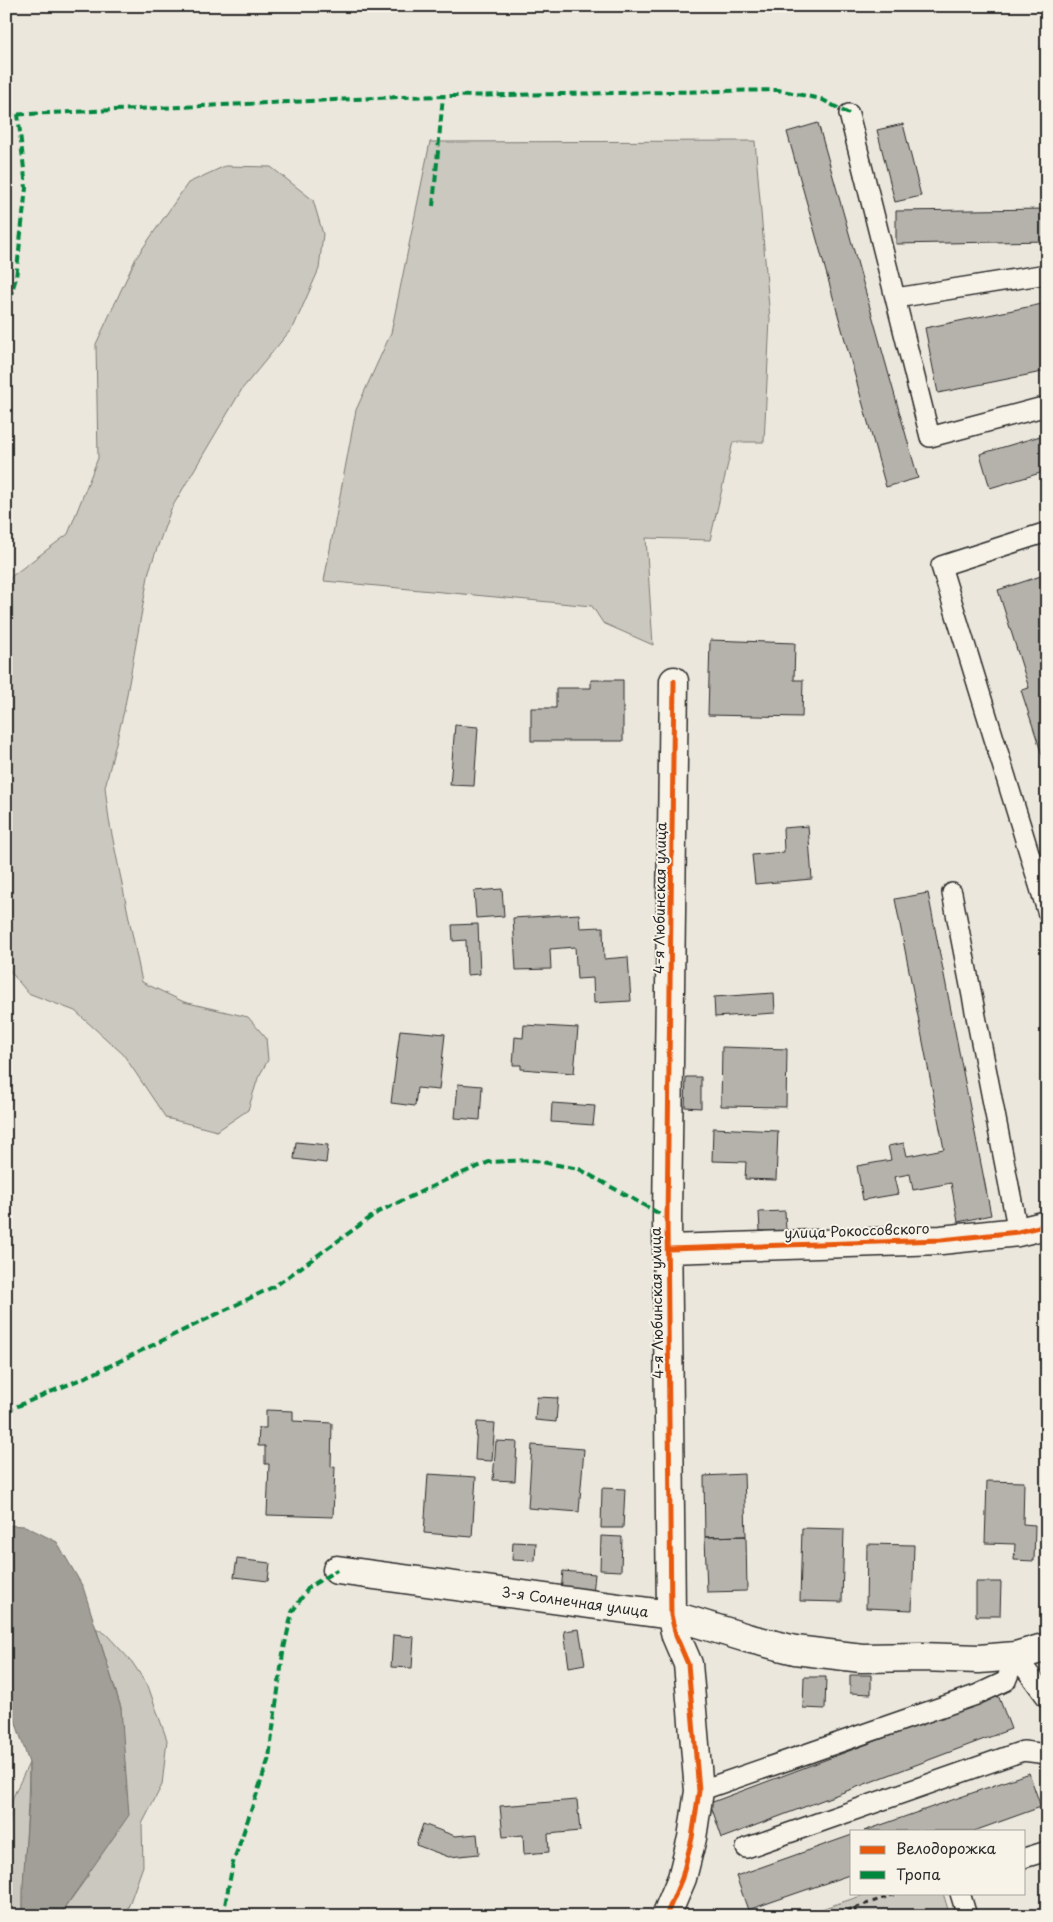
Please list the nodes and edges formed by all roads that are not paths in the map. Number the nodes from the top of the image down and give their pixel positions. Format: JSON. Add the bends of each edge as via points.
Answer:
{"nodes":[{"id":1,"x":850,"y":114,"type":"dead end"},
{"id":2,"x":1047,"y":274,"type":"edge"},
{"id":3,"x":896,"y":298,"type":"junction"},
{"id":4,"x":1047,"y":406,"type":"edge"},
{"id":5,"x":1047,"y":532,"type":"edge"},
{"id":6,"x":674,"y":682,"type":"dead end"},
{"id":7,"x":952,"y":894,"type":"dead end"},
{"id":8,"x":1047,"y":911,"type":"edge"},
{"id":9,"x":1047,"y":1226,"type":"edge"},
{"id":10,"x":1018,"y":1232,"type":"junction"},
{"id":11,"x":668,"y":1249,"type":"junction"},
{"id":12,"x":337,"y":1570,"type":"dead end"},
{"id":13,"x":671,"y":1615,"type":"junction"},
{"id":14,"x":1047,"y":1647,"type":"edge"},
{"id":15,"x":1016,"y":1656,"type":"junction"},
{"id":16,"x":1047,"y":1698,"type":"edge"},
{"id":17,"x":1047,"y":1754,"type":"edge"},
{"id":18,"x":699,"y":1791,"type":"junction"},
{"id":19,"x":746,"y":1848,"type":"dead end"},
{"id":20,"x":1047,"y":1851,"type":"edge"},
{"id":21,"x":1026,"y":1857,"type":"edge"},
{"id":22,"x":960,"y":1894,"type":"edge"},
{"id":23,"x":666,"y":1916,"type":"edge"},
{"id":24,"x":968,"y":1916,"type":"edge"}],
"edges":[{"from":1,"to":3,"type":"lane"},
{"from":2,"to":3,"type":"lane"},
{"from":3,"to":4,"type":"lane","via":[[930,437]]},
{"from":5,"to":8,"type":"lane","via":[[941,566]]},
{"from":6,"to":11,"type":"street","name":"4-я Любинская улица"},
{"from":7,"to":10,"type":"lane"},
{"from":9,"to":10,"type":"street","name":"улица Рокоссовского"},
{"from":10,"to":11,"type":"street","name":"улица Рокоссовского","via":[[941,1240]]},
{"from":11,"to":13,"type":"street","name":"4-я Любинская улица"},
{"from":12,"to":13,"type":"street","name":"3-я Солнечная улица"},
{"from":13,"to":15,"type":"street","name":"3-я Солнечная улица","via":[[795,1650],[862,1658]]},
{"from":13,"to":18,"type":"street","name":"4-я Любинская улица","via":[[688,1664]]},
{"from":14,"to":15,"type":"street","name":"3-я Солнечная улица"},
{"from":15,"to":16,"type":"lane"},
{"from":15,"to":18,"type":"lane","via":[[1006,1681],[976,1695]]},
{"from":17,"to":19,"type":"lane","via":[[1022,1751]]},
{"from":18,"to":23,"type":"street","name":"4-я Любинская улица","via":[[682,1878]]},
{"from":20,"to":21,"type":"lane"},
{"from":22,"to":24,"type":"lane"}]}
